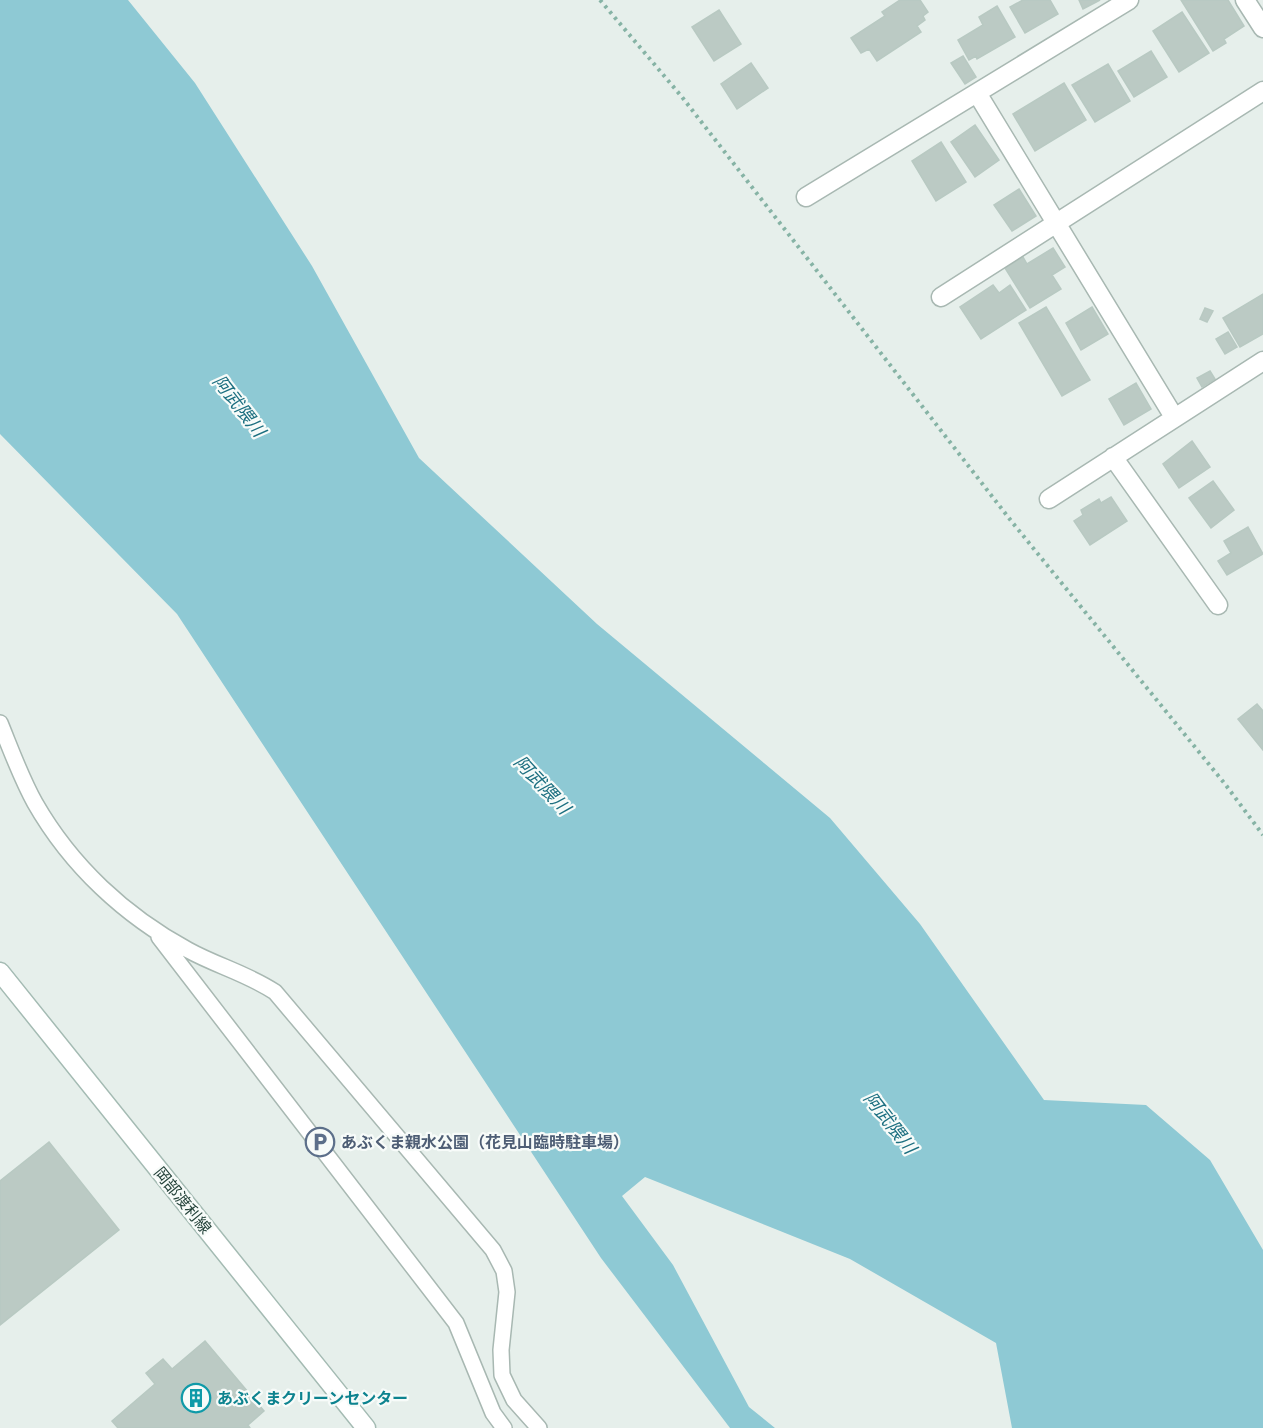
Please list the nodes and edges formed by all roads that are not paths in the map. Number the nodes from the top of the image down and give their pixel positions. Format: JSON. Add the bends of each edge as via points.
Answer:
{"nodes":[{"id":1,"x":1129,"y":0,"type":"edge"},
{"id":2,"x":1245,"y":0,"type":"edge"},
{"id":3,"x":1263,"y":27,"type":"edge"},
{"id":4,"x":1263,"y":91,"type":"edge"},
{"id":5,"x":976,"y":93,"type":"junction"},
{"id":6,"x":806,"y":197,"type":"dead end"},
{"id":7,"x":1055,"y":223,"type":"junction"},
{"id":8,"x":941,"y":297,"type":"dead end"},
{"id":9,"x":1263,"y":361,"type":"edge"},
{"id":10,"x":1174,"y":417,"type":"junction"},
{"id":11,"x":1113,"y":457,"type":"junction"},
{"id":12,"x":1049,"y":499,"type":"dead end"},
{"id":13,"x":1218,"y":605,"type":"dead end"},
{"id":14,"x":0,"y":723,"type":"edge"},
{"id":15,"x":154,"y":930,"type":"junction"},
{"id":16,"x":0,"y":972,"type":"edge"},
{"id":17,"x":366,"y":1428,"type":"edge"},
{"id":18,"x":504,"y":1428,"type":"edge"},
{"id":19,"x":539,"y":1428,"type":"edge"}],
"edges":[{"from":1,"to":5,"type":"street"},
{"from":2,"to":3,"type":"street"},
{"from":4,"to":7,"type":"street"},
{"from":5,"to":6,"type":"street"},
{"from":5,"to":7,"type":"street"},
{"from":7,"to":8,"type":"street"},
{"from":7,"to":10,"type":"street"},
{"from":9,"to":10,"type":"street"},
{"from":10,"to":11,"type":"street"},
{"from":11,"to":12,"type":"street"},
{"from":11,"to":13,"type":"street"},
{"from":14,"to":15,"type":"lane","via":[[35,803],[69,851],[91,878]]},
{"from":15,"to":18,"type":"lane","via":[[456,1323],[493,1413]]},
{"from":15,"to":19,"type":"lane","via":[[275,992],[493,1250],[504,1271],[507,1292],[502,1375],[514,1400]]},
{"from":16,"to":17,"type":"street","name":"岡部渡利線"}]}
